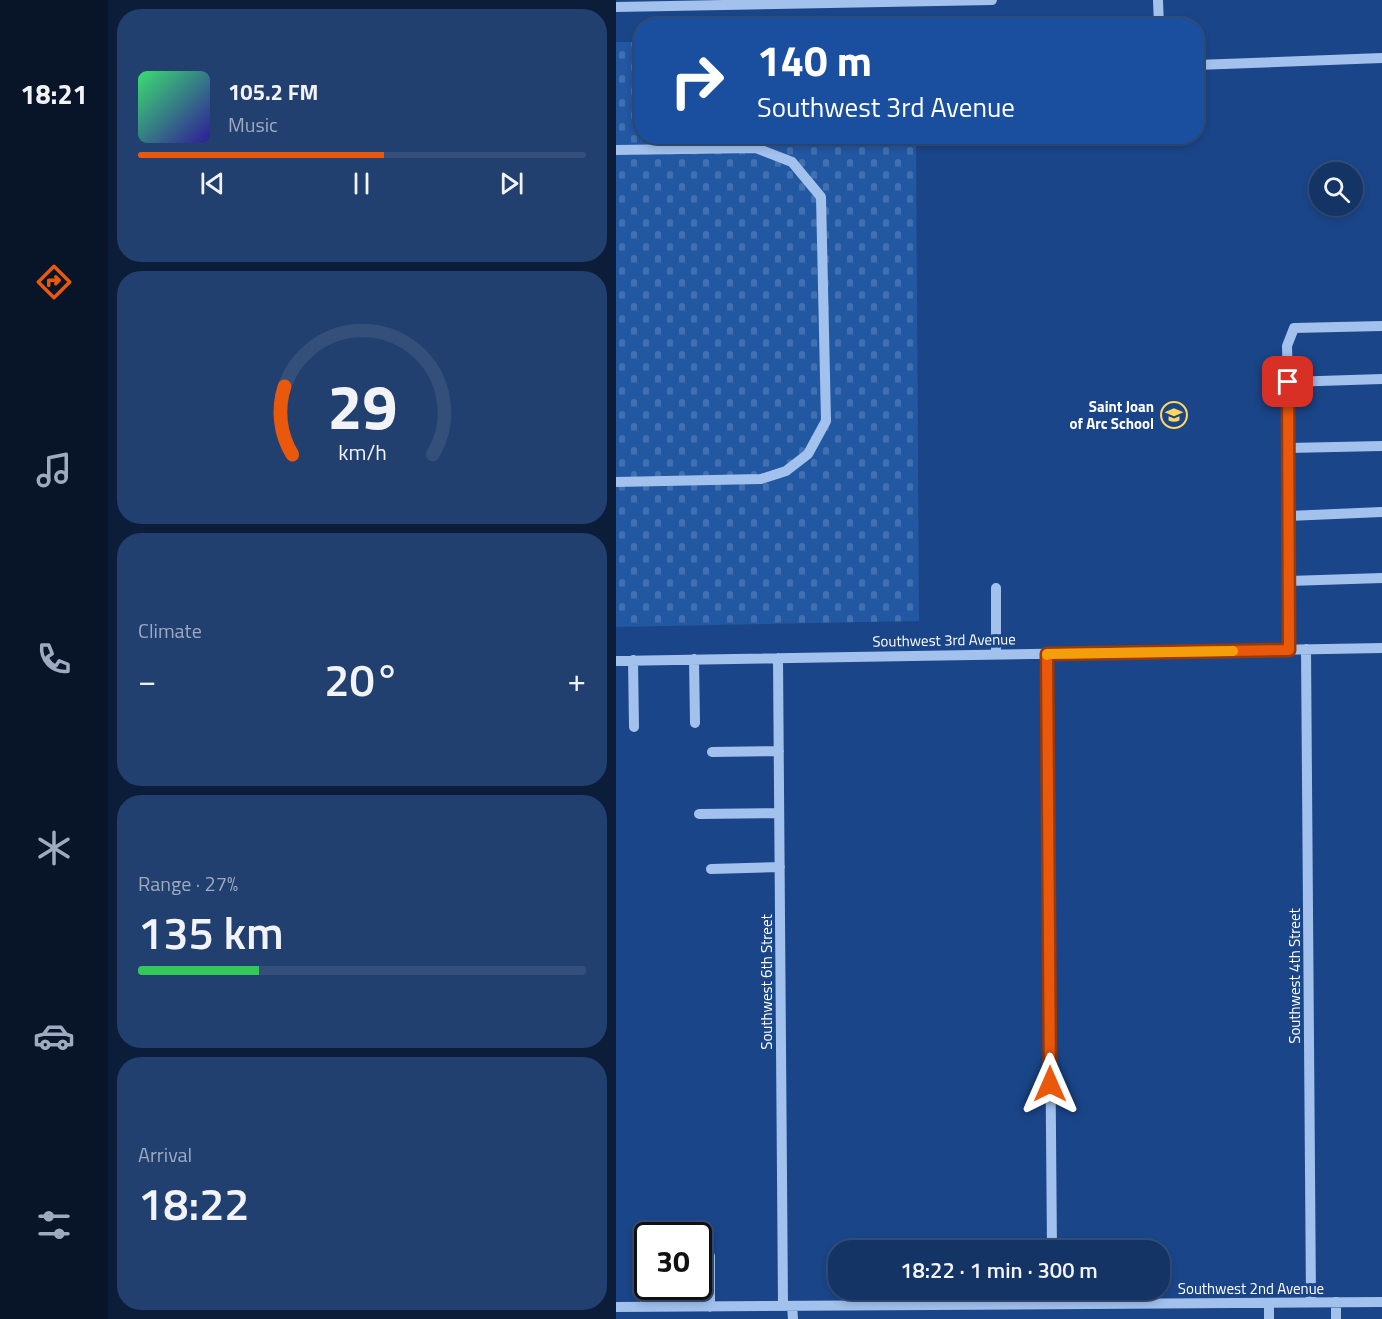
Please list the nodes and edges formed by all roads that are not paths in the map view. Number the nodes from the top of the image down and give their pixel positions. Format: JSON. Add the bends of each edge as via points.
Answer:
{"nodes":[{"id":1,"x":992,"y":0,"type":"edge"},
{"id":2,"x":1158,"y":0,"type":"edge"},
{"id":3,"x":891,"y":1,"type":"edge"},
{"id":4,"x":732,"y":2,"type":"edge"},
{"id":5,"x":616,"y":7,"type":"edge"},
{"id":6,"x":1159,"y":18,"type":"edge"},
{"id":7,"x":1381,"y":58,"type":"edge"},
{"id":8,"x":1204,"y":64,"type":"edge"},
{"id":9,"x":616,"y":150,"type":"edge"},
{"id":10,"x":1381,"y":326,"type":"edge"},
{"id":11,"x":1381,"y":380,"type":"edge"},
{"id":12,"x":1288,"y":382,"type":"junction"},
{"id":13,"x":1381,"y":446,"type":"edge"},
{"id":14,"x":1288,"y":448,"type":"junction"},
{"id":15,"x":616,"y":482,"type":"edge"},
{"id":16,"x":1381,"y":512,"type":"edge"},
{"id":17,"x":1288,"y":516,"type":"junction"},
{"id":18,"x":1381,"y":578,"type":"edge"},
{"id":19,"x":1289,"y":581,"type":"junction"},
{"id":20,"x":996,"y":588,"type":"dead end"},
{"id":21,"x":1381,"y":648,"type":"edge"},
{"id":22,"x":1289,"y":650,"type":"junction"},
{"id":23,"x":1306,"y":650,"type":"junction"},
{"id":24,"x":996,"y":654,"type":"junction"},
{"id":25,"x":1047,"y":654,"type":"junction"},
{"id":26,"x":778,"y":658,"type":"junction"},
{"id":27,"x":694,"y":659,"type":"junction"},
{"id":28,"x":616,"y":660,"type":"edge"},
{"id":29,"x":632,"y":660,"type":"junction"},
{"id":30,"x":695,"y":723,"type":"dead end"},
{"id":31,"x":634,"y":727,"type":"dead end"},
{"id":32,"x":779,"y":751,"type":"junction"},
{"id":33,"x":712,"y":752,"type":"dead end"},
{"id":34,"x":780,"y":813,"type":"junction"},
{"id":35,"x":699,"y":814,"type":"dead end"},
{"id":36,"x":780,"y":867,"type":"junction"},
{"id":37,"x":711,"y":869,"type":"dead end"},
{"id":38,"x":1052,"y":1240,"type":"edge"},
{"id":39,"x":645,"y":1300,"type":"edge"},
{"id":40,"x":710,"y":1300,"type":"edge"},
{"id":41,"x":1052,"y":1300,"type":"edge"},
{"id":42,"x":1311,"y":1302,"type":"junction"},
{"id":43,"x":1336,"y":1302,"type":"junction"},
{"id":44,"x":1381,"y":1302,"type":"edge"},
{"id":45,"x":1269,"y":1303,"type":"junction"},
{"id":46,"x":1052,"y":1304,"type":"junction"},
{"id":47,"x":787,"y":1306,"type":"junction"},
{"id":48,"x":616,"y":1307,"type":"edge"},
{"id":49,"x":645,"y":1307,"type":"junction"},
{"id":50,"x":710,"y":1307,"type":"junction"},
{"id":51,"x":793,"y":1319,"type":"edge"},
{"id":52,"x":1269,"y":1319,"type":"edge"},
{"id":53,"x":1336,"y":1319,"type":"edge"}],
"edges":[{"from":1,"to":3,"type":"street"},
{"from":2,"to":6,"type":"street"},
{"from":3,"to":4,"type":"street"},
{"from":4,"to":5,"type":"street"},
{"from":7,"to":8,"type":"street"},
{"from":9,"to":15,"type":"street","via":[[756,147],[792,162],[821,197],[826,421],[808,454],[786,471],[761,479]]},
{"from":10,"to":12,"type":"street","via":[[1294,328],[1287,346]]},
{"from":11,"to":12,"type":"street"},
{"from":12,"to":14,"type":"street"},
{"from":13,"to":14,"type":"street"},
{"from":14,"to":17,"type":"street"},
{"from":16,"to":17,"type":"street"},
{"from":17,"to":19,"type":"street"},
{"from":18,"to":19,"type":"street"},
{"from":19,"to":22,"type":"street"},
{"from":20,"to":24,"type":"street"},
{"from":21,"to":23,"type":"street","name":"Southwest 3rd Avenue"},
{"from":22,"to":23,"type":"street","name":"Southwest 3rd Avenue"},
{"from":22,"to":25,"type":"street","name":"Southwest 3rd Avenue"},
{"from":23,"to":42,"type":"street","name":"Southwest 4th Street"},
{"from":24,"to":25,"type":"street","name":"Southwest 3rd Avenue"},
{"from":24,"to":26,"type":"street","name":"Southwest 3rd Avenue"},
{"from":25,"to":38,"type":"street"},
{"from":26,"to":27,"type":"street","name":"Southwest 3rd Avenue"},
{"from":26,"to":32,"type":"street","name":"Southwest 6th Street"},
{"from":27,"to":29,"type":"street","name":"Southwest 3rd Avenue"},
{"from":27,"to":30,"type":"street"},
{"from":28,"to":29,"type":"street","name":"Southwest 3rd Avenue"},
{"from":29,"to":31,"type":"street"},
{"from":32,"to":33,"type":"street"},
{"from":32,"to":34,"type":"street","name":"Southwest 6th Street"},
{"from":34,"to":35,"type":"street"},
{"from":34,"to":36,"type":"street","name":"Southwest 6th Street"},
{"from":36,"to":37,"type":"street"},
{"from":36,"to":47,"type":"street","name":"Southwest 6th Street"},
{"from":39,"to":49,"type":"street"},
{"from":40,"to":50,"type":"street"},
{"from":41,"to":46,"type":"street"},
{"from":42,"to":43,"type":"street","name":"Southwest 2nd Avenue"},
{"from":42,"to":45,"type":"street","name":"Southwest 2nd Avenue"},
{"from":43,"to":44,"type":"street","name":"Southwest 2nd Avenue"},
{"from":43,"to":53,"type":"street"},
{"from":45,"to":46,"type":"street","name":"Southwest 2nd Avenue"},
{"from":45,"to":52,"type":"street"},
{"from":46,"to":47,"type":"street","name":"Southwest 2nd Avenue"},
{"from":47,"to":50,"type":"street","name":"Southwest 2nd Avenue"},
{"from":47,"to":51,"type":"street","name":"Southwest 6th Street"},
{"from":48,"to":49,"type":"street","name":"Southwest 2nd Avenue"},
{"from":49,"to":50,"type":"street","name":"Southwest 2nd Avenue"}]}
